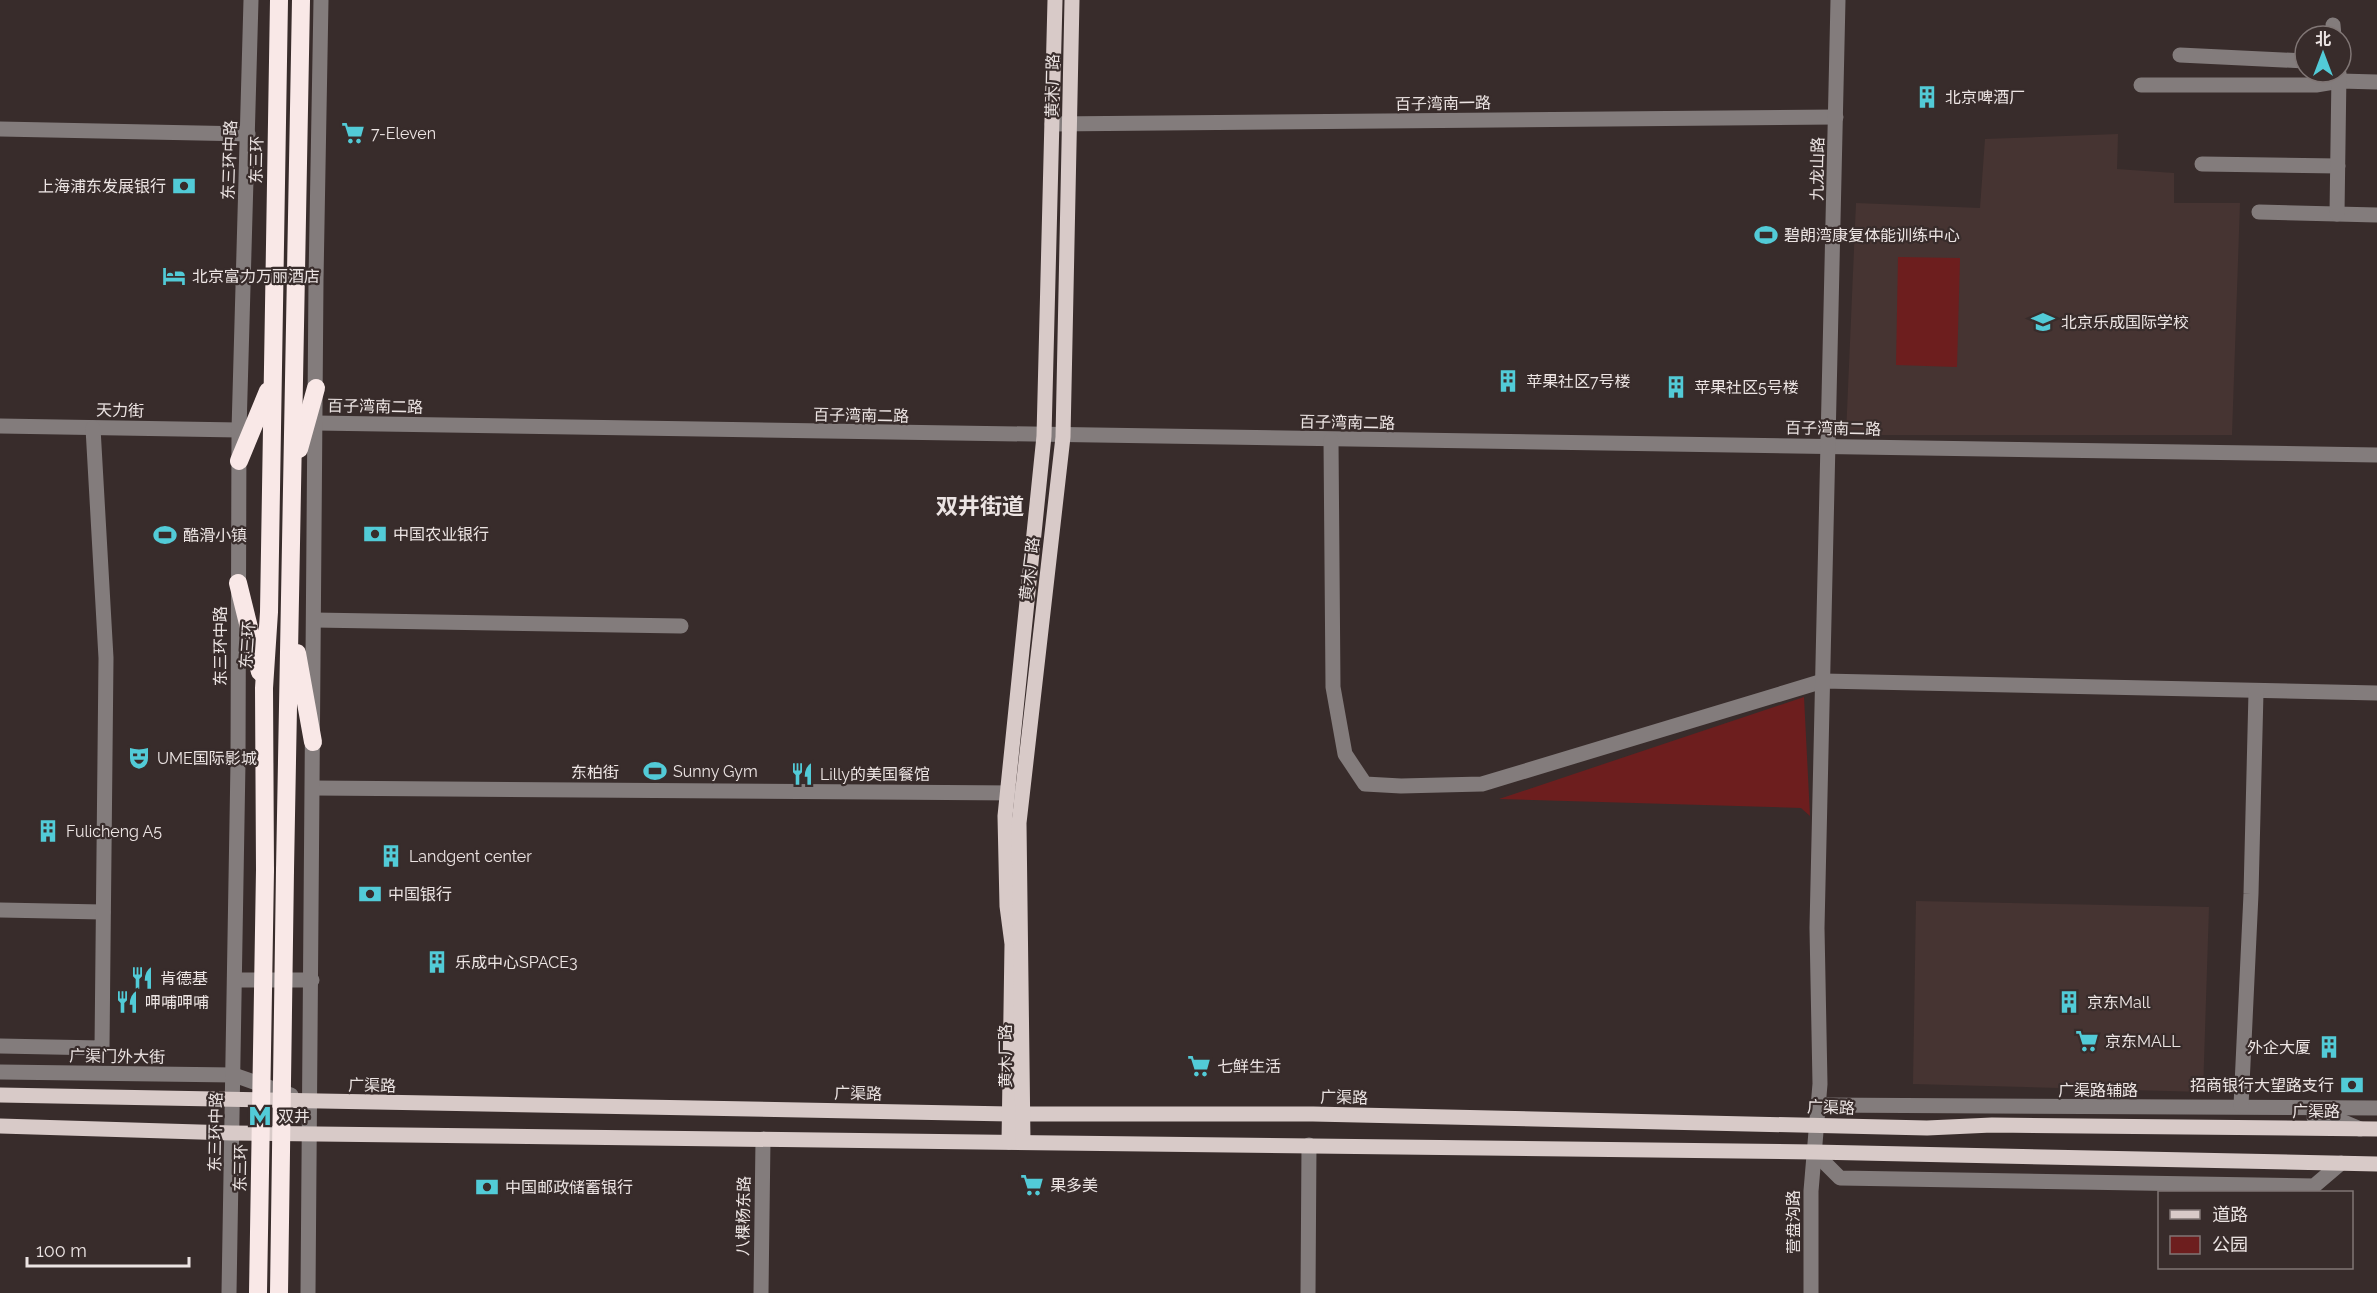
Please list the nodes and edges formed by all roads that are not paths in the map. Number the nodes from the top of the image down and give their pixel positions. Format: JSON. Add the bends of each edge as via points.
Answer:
{"nodes":[{"id":1,"x":251,"y":0,"type":"edge"},
{"id":2,"x":279,"y":0,"type":"edge"},
{"id":3,"x":301,"y":0,"type":"edge"},
{"id":4,"x":321,"y":0,"type":"edge"},
{"id":5,"x":1055,"y":0,"type":"edge"},
{"id":6,"x":1072,"y":0,"type":"edge"},
{"id":7,"x":1838,"y":0,"type":"edge"},
{"id":8,"x":2180,"y":55,"type":"dead end"},
{"id":9,"x":2293,"y":60,"type":"edge"},
{"id":10,"x":2353,"y":78,"type":"edge"},
{"id":11,"x":2377,"y":82,"type":"edge"},
{"id":12,"x":2318,"y":84,"type":"edge"},
{"id":13,"x":2338,"y":84,"type":"edge"},
{"id":14,"x":2141,"y":85,"type":"dead end"},
{"id":15,"x":1836,"y":117,"type":"junction"},
{"id":16,"x":1052,"y":124,"type":"junction"},
{"id":17,"x":1070,"y":124,"type":"junction"},
{"id":18,"x":0,"y":129,"type":"edge"},
{"id":19,"x":248,"y":134,"type":"junction"},
{"id":20,"x":2202,"y":164,"type":"dead end"},
{"id":21,"x":2338,"y":166,"type":"junction"},
{"id":22,"x":2259,"y":212,"type":"dead end"},
{"id":23,"x":2337,"y":214,"type":"junction"},
{"id":24,"x":2377,"y":214,"type":"edge"},
{"id":25,"x":272,"y":381,"type":"junction"},
{"id":26,"x":316,"y":388,"type":"junction"},
{"id":27,"x":316,"y":423,"type":"junction"},
{"id":28,"x":0,"y":426,"type":"edge"},
{"id":29,"x":93,"y":428,"type":"junction"},
{"id":30,"x":238,"y":430,"type":"junction"},
{"id":31,"x":1044,"y":436,"type":"junction"},
{"id":32,"x":1063,"y":436,"type":"junction"},
{"id":33,"x":1331,"y":440,"type":"junction"},
{"id":34,"x":1829,"y":446,"type":"junction"},
{"id":35,"x":2377,"y":455,"type":"edge"},
{"id":36,"x":238,"y":461,"type":"junction"},
{"id":37,"x":292,"y":474,"type":"junction"},
{"id":38,"x":238,"y":584,"type":"junction"},
{"id":39,"x":290,"y":613,"type":"junction"},
{"id":40,"x":314,"y":620,"type":"junction"},
{"id":41,"x":681,"y":626,"type":"dead end"},
{"id":42,"x":1823,"y":681,"type":"junction"},
{"id":43,"x":264,"y":688,"type":"junction"},
{"id":44,"x":2256,"y":692,"type":"junction"},
{"id":45,"x":2377,"y":693,"type":"edge"},
{"id":46,"x":313,"y":742,"type":"junction"},
{"id":47,"x":313,"y":788,"type":"junction"},
{"id":48,"x":1014,"y":793,"type":"junction"},
{"id":49,"x":0,"y":910,"type":"edge"},
{"id":50,"x":103,"y":912,"type":"junction"},
{"id":51,"x":235,"y":980,"type":"junction"},
{"id":52,"x":312,"y":980,"type":"junction"},
{"id":53,"x":0,"y":1046,"type":"edge"},
{"id":54,"x":0,"y":1072,"type":"edge"},
{"id":55,"x":234,"y":1075,"type":"junction"},
{"id":56,"x":0,"y":1088,"type":"edge"},
{"id":57,"x":7,"y":1095,"type":"edge"},
{"id":58,"x":234,"y":1100,"type":"junction"},
{"id":59,"x":311,"y":1102,"type":"junction"},
{"id":60,"x":1818,"y":1106,"type":"junction"},
{"id":61,"x":2241,"y":1106,"type":"junction"},
{"id":62,"x":2274,"y":1107,"type":"junction"},
{"id":63,"x":2377,"y":1108,"type":"edge"},
{"id":64,"x":1017,"y":1114,"type":"junction"},
{"id":65,"x":1817,"y":1125,"type":"junction"},
{"id":66,"x":0,"y":1126,"type":"edge"},
{"id":67,"x":2360,"y":1129,"type":"junction"},
{"id":68,"x":2377,"y":1129,"type":"edge"},
{"id":69,"x":232,"y":1133,"type":"junction"},
{"id":70,"x":311,"y":1134,"type":"junction"},
{"id":71,"x":763,"y":1139,"type":"junction"},
{"id":72,"x":1016,"y":1142,"type":"junction"},
{"id":73,"x":1309,"y":1145,"type":"junction"},
{"id":74,"x":1814,"y":1152,"type":"junction"},
{"id":75,"x":2341,"y":1163,"type":"junction"},
{"id":76,"x":2377,"y":1164,"type":"edge"},
{"id":77,"x":229,"y":1293,"type":"edge"},
{"id":78,"x":258,"y":1293,"type":"edge"},
{"id":79,"x":279,"y":1293,"type":"edge"},
{"id":80,"x":308,"y":1293,"type":"edge"},
{"id":81,"x":760,"y":1293,"type":"edge"},
{"id":82,"x":1308,"y":1293,"type":"edge"},
{"id":83,"x":1811,"y":1293,"type":"edge"}],
"edges":[{"from":1,"to":19,"type":"street","name":"东三环中路"},
{"from":2,"to":25,"type":"highway","name":"东三环"},
{"from":3,"to":37,"type":"highway"},
{"from":4,"to":26,"type":"street"},
{"from":5,"to":16,"type":"main road","name":"黄木厂路"},
{"from":6,"to":17,"type":"main road","name":"黄木厂路"},
{"from":7,"to":15,"type":"street","name":"九龙山路"},
{"from":8,"to":9,"type":"street"},
{"from":10,"to":11,"type":"street"},
{"from":12,"to":14,"type":"street"},
{"from":13,"to":21,"type":"street"},
{"from":15,"to":17,"type":"street","name":"百子湾南一路"},
{"from":15,"to":34,"type":"street","name":"九龙山路"},
{"from":16,"to":17,"type":"street","name":"百子湾南一路"},
{"from":16,"to":31,"type":"main road","name":"黄木厂路"},
{"from":17,"to":32,"type":"main road","name":"黄木厂路"},
{"from":18,"to":19,"type":"street"},
{"from":19,"to":30,"type":"street","name":"东三环中路"},
{"from":20,"to":21,"type":"street"},
{"from":21,"to":23,"type":"street"},
{"from":22,"to":23,"type":"street"},
{"from":23,"to":24,"type":"street"},
{"from":25,"to":36,"type":"highway"},
{"from":25,"to":43,"type":"highway","name":"东三环","via":[[269,612]]},
{"from":26,"to":27,"type":"street"},
{"from":26,"to":37,"type":"highway"},
{"from":27,"to":31,"type":"street","name":"百子湾南二路"},
{"from":27,"to":40,"type":"street"},
{"from":28,"to":29,"type":"street","name":"天力街"},
{"from":29,"to":30,"type":"street","name":"天力街"},
{"from":29,"to":50,"type":"street","via":[[106,658]]},
{"from":30,"to":36,"type":"street","name":"东三环中路"},
{"from":31,"to":32,"type":"street","name":"百子湾南二路"},
{"from":31,"to":48,"type":"main road","name":"黄木厂路"},
{"from":32,"to":33,"type":"street","name":"百子湾南二路"},
{"from":32,"to":48,"type":"main road","name":"黄木厂路"},
{"from":33,"to":34,"type":"street","name":"百子湾南二路"},
{"from":33,"to":42,"type":"street","via":[[1333,687],[1345,754],[1365,784],[1482,784]]},
{"from":34,"to":35,"type":"street","name":"百子湾南二路"},
{"from":34,"to":42,"type":"street","name":"九龙山路"},
{"from":36,"to":38,"type":"street","name":"东三环中路"},
{"from":37,"to":39,"type":"highway"},
{"from":38,"to":43,"type":"highway"},
{"from":38,"to":51,"type":"street","name":"东三环中路"},
{"from":39,"to":46,"type":"highway"},
{"from":39,"to":79,"type":"highway","bridge":true},
{"from":40,"to":41,"type":"street"},
{"from":40,"to":46,"type":"street"},
{"from":42,"to":44,"type":"street"},
{"from":42,"to":60,"type":"street","name":"营盘沟路","via":[[1817,928]]},
{"from":43,"to":78,"type":"highway","name":"东三环","bridge":true},
{"from":44,"to":45,"type":"street"},
{"from":44,"to":61,"type":"street"},
{"from":46,"to":47,"type":"street"},
{"from":47,"to":48,"type":"street","name":"东柏街"},
{"from":47,"to":52,"type":"street"},
{"from":48,"to":64,"type":"main road","name":"黄木厂路"},
{"from":49,"to":50,"type":"street"},
{"from":50,"to":53,"type":"street","via":[[102,1048]]},
{"from":51,"to":52,"type":"street"},
{"from":51,"to":55,"type":"street","name":"东三环中路"},
{"from":52,"to":59,"type":"street"},
{"from":54,"to":55,"type":"street","name":"广渠门外大街"},
{"from":55,"to":58,"type":"street","name":"东三环中路"},
{"from":55,"to":59,"type":"street","name":"广渠门外大街"},
{"from":56,"to":57,"type":"main road"},
{"from":57,"to":58,"type":"main road"},
{"from":58,"to":59,"type":"main road","name":"广渠路"},
{"from":58,"to":69,"type":"street","name":"东三环中路"},
{"from":59,"to":64,"type":"main road","name":"广渠路"},
{"from":59,"to":70,"type":"street"},
{"from":60,"to":61,"type":"street","name":"广渠路辅路"},
{"from":60,"to":65,"type":"street","name":"营盘沟路"},
{"from":61,"to":62,"type":"street","name":"广渠路辅路"},
{"from":62,"to":63,"type":"street","name":"广渠路辅路"},
{"from":62,"to":67,"type":"street","via":[[2304,1117],[2334,1118]]},
{"from":64,"to":65,"type":"main road","name":"广渠路","via":[[1313,1114]]},
{"from":64,"to":72,"type":"main road","name":"黄木厂路"},
{"from":65,"to":67,"type":"main road","name":"广渠路"},
{"from":65,"to":74,"type":"street","name":"营盘沟路"},
{"from":66,"to":69,"type":"main road"},
{"from":67,"to":68,"type":"main road","name":"广渠路"},
{"from":69,"to":70,"type":"main road"},
{"from":69,"to":77,"type":"street","name":"东三环中路"},
{"from":70,"to":71,"type":"main road"},
{"from":70,"to":80,"type":"street"},
{"from":71,"to":72,"type":"main road"},
{"from":71,"to":81,"type":"street","name":"八棵杨东路"},
{"from":72,"to":73,"type":"main road"},
{"from":73,"to":74,"type":"main road"},
{"from":73,"to":82,"type":"street"},
{"from":74,"to":75,"type":"main road"},
{"from":74,"to":75,"type":"street","via":[[1840,1178],[2314,1186]]},
{"from":74,"to":83,"type":"street","name":"营盘沟路"},
{"from":75,"to":76,"type":"main road"}]}
